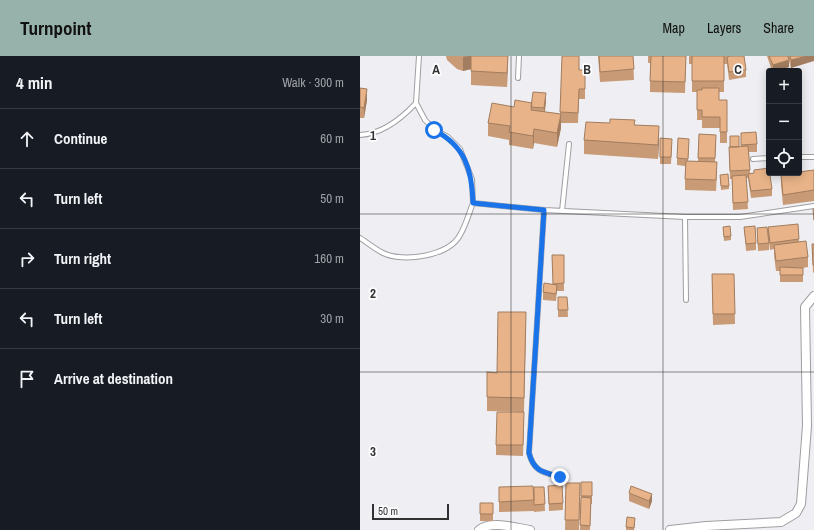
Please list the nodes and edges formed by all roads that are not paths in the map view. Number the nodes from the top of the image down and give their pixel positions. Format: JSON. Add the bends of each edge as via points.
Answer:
{"nodes":[{"id":1,"x":419,"y":56,"type":"edge"},
{"id":2,"x":519,"y":56,"type":"edge"},
{"id":3,"x":518,"y":78,"type":"dead end"},
{"id":4,"x":416,"y":103,"type":"junction"},
{"id":5,"x":360,"y":135,"type":"edge"},
{"id":6,"x":570,"y":144,"type":"dead end"},
{"id":7,"x":802,"y":157,"type":"edge"},
{"id":8,"x":814,"y":157,"type":"edge"},
{"id":9,"x":766,"y":158,"type":"edge"},
{"id":10,"x":752,"y":159,"type":"dead end"},
{"id":11,"x":473,"y":203,"type":"junction"},
{"id":12,"x":814,"y":206,"type":"edge"},
{"id":13,"x":544,"y":210,"type":"junction"},
{"id":14,"x":562,"y":210,"type":"junction"},
{"id":15,"x":685,"y":217,"type":"junction"},
{"id":16,"x":360,"y":238,"type":"edge"},
{"id":17,"x":814,"y":296,"type":"edge"},
{"id":18,"x":686,"y":300,"type":"dead end"},
{"id":19,"x":560,"y":477,"type":"dead end"},
{"id":20,"x":478,"y":530,"type":"edge"},
{"id":21,"x":530,"y":530,"type":"edge"},
{"id":22,"x":670,"y":530,"type":"edge"}],
"edges":[{"from":1,"to":4,"type":"lane"},
{"from":2,"to":3,"type":"lane"},
{"from":4,"to":5,"type":"lane","via":[[402,118],[386,127]]},
{"from":4,"to":11,"type":"lane","via":[[434,130],[448,137],[460,149],[472,179]]},
{"from":6,"to":14,"type":"lane"},
{"from":7,"to":8,"type":"lane"},
{"from":9,"to":10,"type":"lane"},
{"from":11,"to":13,"type":"lane"},
{"from":11,"to":16,"type":"lane","via":[[460,236],[448,249],[416,257],[384,254]]},
{"from":12,"to":15,"type":"lane","via":[[740,217]]},
{"from":13,"to":14,"type":"lane"},
{"from":13,"to":19,"type":"lane","via":[[529,453],[532,464],[538,470]]},
{"from":14,"to":15,"type":"lane"},
{"from":15,"to":18,"type":"lane"},
{"from":17,"to":22,"type":"street","via":[[805,307],[807,426],[801,504],[796,512],[780,522]]},
{"from":20,"to":21,"type":"street","via":[[496,525]]}]}
